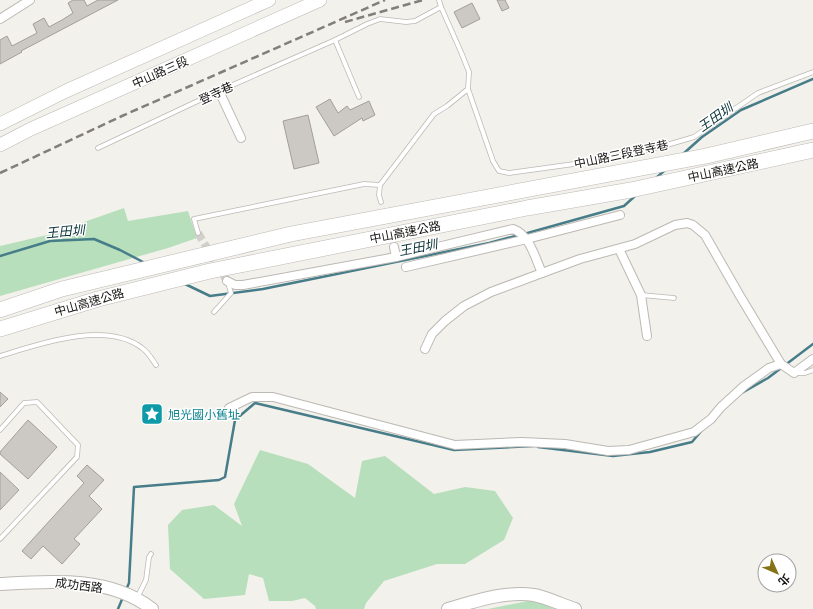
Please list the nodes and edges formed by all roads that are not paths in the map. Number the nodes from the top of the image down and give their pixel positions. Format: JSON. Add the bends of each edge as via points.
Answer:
{"nodes":[{"id":1,"x":30,"y":0,"type":"edge"},
{"id":2,"x":269,"y":0,"type":"edge"},
{"id":3,"x":320,"y":0,"type":"edge"},
{"id":4,"x":439,"y":0,"type":"edge"},
{"id":5,"x":441,"y":8,"type":"junction"},
{"id":6,"x":0,"y":19,"type":"edge"},
{"id":7,"x":335,"y":40,"type":"junction"},
{"id":8,"x":813,"y":72,"type":"edge"},
{"id":9,"x":468,"y":89,"type":"junction"},
{"id":10,"x":219,"y":91,"type":"junction"},
{"id":11,"x":359,"y":97,"type":"dead end"},
{"id":12,"x":0,"y":124,"type":"edge"},
{"id":13,"x":813,"y":131,"type":"edge"},
{"id":14,"x":241,"y":138,"type":"dead end"},
{"id":15,"x":0,"y":145,"type":"edge"},
{"id":16,"x":98,"y":148,"type":"dead end"},
{"id":17,"x":813,"y":150,"type":"edge"},
{"id":18,"x":380,"y":185,"type":"junction"},
{"id":19,"x":381,"y":202,"type":"dead end"},
{"id":20,"x":620,"y":215,"type":"dead end"},
{"id":21,"x":198,"y":233,"type":"tunnel mouth"},
{"id":22,"x":527,"y":240,"type":"junction"},
{"id":23,"x":394,"y":247,"type":"dead end"},
{"id":24,"x":619,"y":249,"type":"junction"},
{"id":25,"x":396,"y":257,"type":"junction"},
{"id":26,"x":406,"y":267,"type":"dead end"},
{"id":27,"x":542,"y":273,"type":"junction"},
{"id":28,"x":228,"y":281,"type":"joint"},
{"id":29,"x":641,"y":295,"type":"junction"},
{"id":30,"x":674,"y":298,"type":"dead end"},
{"id":31,"x":0,"y":310,"type":"edge"},
{"id":32,"x":214,"y":312,"type":"dead end"},
{"id":33,"x":0,"y":329,"type":"edge"},
{"id":34,"x":647,"y":336,"type":"dead end"},
{"id":35,"x":425,"y":349,"type":"dead end"},
{"id":36,"x":0,"y":356,"type":"edge"},
{"id":37,"x":813,"y":359,"type":"edge"},
{"id":38,"x":156,"y":365,"type":"dead end"},
{"id":39,"x":783,"y":366,"type":"junction"},
{"id":40,"x":813,"y":370,"type":"edge"},
{"id":41,"x":794,"y":373,"type":"junction"},
{"id":42,"x":229,"y":408,"type":"dead end"},
{"id":43,"x":0,"y":430,"type":"edge"},
{"id":44,"x":0,"y":539,"type":"edge"},
{"id":45,"x":151,"y":554,"type":"dead end"},
{"id":46,"x":0,"y":584,"type":"edge"},
{"id":47,"x":136,"y":598,"type":"junction"},
{"id":48,"x":152,"y":609,"type":"edge"},
{"id":49,"x":448,"y":609,"type":"edge"},
{"id":50,"x":575,"y":609,"type":"edge"}],
"edges":[{"from":1,"to":6,"type":"street"},
{"from":2,"to":12,"type":"main road","name":"中山路三段"},
{"from":3,"to":15,"type":"main road","name":"中山路三段"},
{"from":4,"to":5,"type":"lane","name":"中山路三段登寺巷"},
{"from":5,"to":7,"type":"lane","name":"登寺巷","via":[[415,21],[380,19]]},
{"from":5,"to":9,"type":"lane","name":"中山路三段登寺巷","via":[[469,72]]},
{"from":7,"to":10,"type":"lane","name":"登寺巷"},
{"from":7,"to":11,"type":"lane"},
{"from":8,"to":9,"type":"lane","name":"中山路三段登寺巷","via":[[758,93],[694,137],[660,147],[574,164],[509,173],[499,171],[493,161]]},
{"from":9,"to":18,"type":"lane","via":[[434,114]]},
{"from":10,"to":14,"type":"street"},
{"from":10,"to":16,"type":"lane","name":"登寺巷"},
{"from":13,"to":31,"type":"highway","name":"中山高速公路","via":[[706,156],[292,234],[62,289]]},
{"from":17,"to":33,"type":"highway","name":"中山高速公路","via":[[631,190],[210,271],[98,299]]},
{"from":18,"to":19,"type":"lane"},
{"from":18,"to":21,"type":"lane","via":[[364,184],[194,219]]},
{"from":20,"to":22,"type":"street"},
{"from":22,"to":25,"type":"street","via":[[519,231],[513,229]]},
{"from":22,"to":26,"type":"street"},
{"from":22,"to":27,"type":"street"},
{"from":23,"to":25,"type":"street"},
{"from":24,"to":27,"type":"street","via":[[580,259]]},
{"from":24,"to":29,"type":"street"},
{"from":24,"to":39,"type":"street","via":[[675,225],[693,224],[705,235]]},
{"from":25,"to":28,"type":"street","via":[[243,285],[235,285]]},
{"from":27,"to":35,"type":"street","via":[[491,292],[464,306],[432,334]]},
{"from":28,"to":32,"type":"lane","via":[[231,293]]},
{"from":29,"to":30,"type":"lane"},
{"from":29,"to":34,"type":"street"},
{"from":36,"to":38,"type":"lane","via":[[85,334],[112,336],[134,342],[144,349]]},
{"from":37,"to":41,"type":"street"},
{"from":39,"to":41,"type":"street"},
{"from":39,"to":42,"type":"street","via":[[769,368],[744,386],[694,432],[629,450],[608,451],[565,444],[522,442],[454,445],[273,397],[252,397]]},
{"from":40,"to":41,"type":"lane"},
{"from":43,"to":44,"type":"lane","via":[[24,403],[37,402],[78,445],[77,457]]},
{"from":45,"to":47,"type":"lane","via":[[148,557],[146,580]]},
{"from":46,"to":47,"type":"street","name":"成功西路","via":[[49,581],[102,586]]},
{"from":47,"to":48,"type":"street","name":"成功西路"},
{"from":49,"to":50,"type":"street","via":[[488,597],[515,594],[534,595]]}]}
